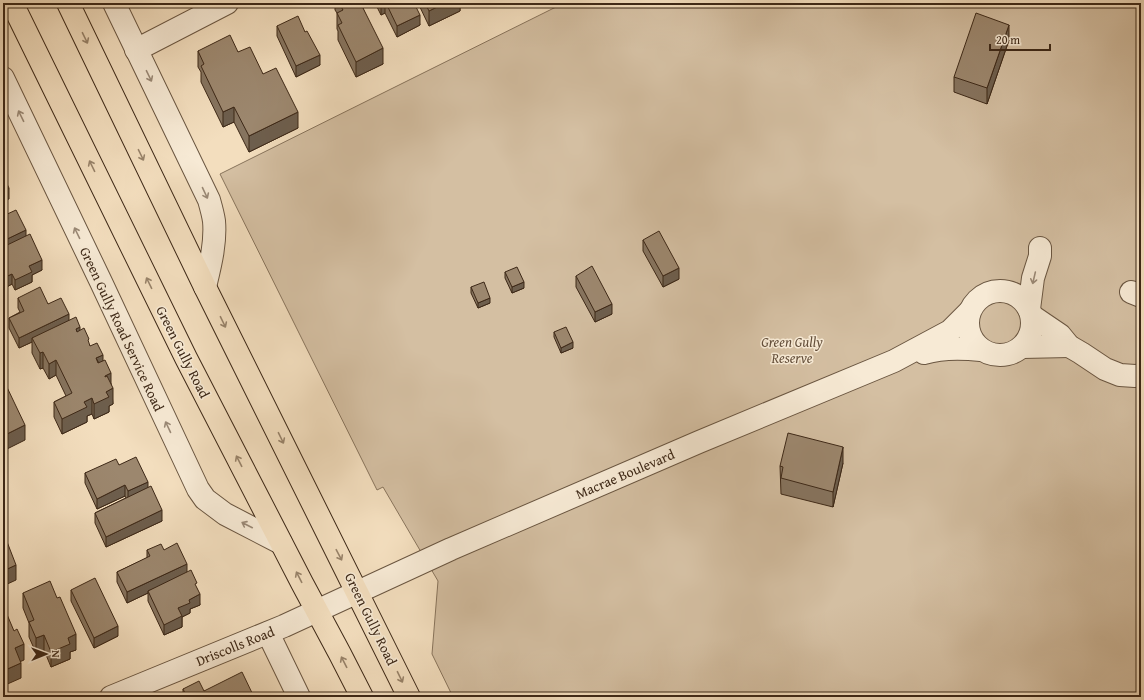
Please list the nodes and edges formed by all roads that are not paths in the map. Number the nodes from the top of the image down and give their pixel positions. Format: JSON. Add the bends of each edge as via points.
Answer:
{"nodes":[{"id":1,"x":12,"y":3,"type":"edge"},
{"id":2,"x":68,"y":3,"type":"edge"},
{"id":3,"x":114,"y":3,"type":"edge"},
{"id":4,"x":227,"y":3,"type":"edge"},
{"id":5,"x":136,"y":50,"type":"junction"},
{"id":6,"x":3,"y":78,"type":"edge"},
{"id":7,"x":1040,"y":248,"type":"dead end"},
{"id":8,"x":205,"y":287,"type":"junction"},
{"id":9,"x":969,"y":312,"type":"junction"},
{"id":10,"x":1030,"y":312,"type":"junction"},
{"id":11,"x":1069,"y":346,"type":"junction"},
{"id":12,"x":1022,"y":347,"type":"junction"},
{"id":13,"x":981,"y":350,"type":"junction"},
{"id":14,"x":894,"y":361,"type":"junction"},
{"id":15,"x":1141,"y":376,"type":"edge"},
{"id":16,"x":281,"y":542,"type":"junction"},
{"id":17,"x":358,"y":592,"type":"junction"},
{"id":18,"x":317,"y":611,"type":"junction"},
{"id":19,"x":268,"y":632,"type":"junction"},
{"id":20,"x":111,"y":697,"type":"edge"},
{"id":21,"x":300,"y":697,"type":"edge"},
{"id":22,"x":362,"y":697,"type":"edge"},
{"id":23,"x":409,"y":697,"type":"edge"}],
"edges":[{"from":16,"to":1,"type":"main road","name":"Green Gully Road","one_way":true,"via":[[182,351]]},
{"from":2,"to":8,"type":"main road","name":"Green Gully Road","one_way":true},
{"from":3,"to":5,"type":"street"},
{"from":4,"to":5,"type":"street"},
{"from":5,"to":8,"type":"street","one_way":true,"via":[[212,210],[214,235]]},
{"from":16,"to":6,"type":"street","name":"Green Gully Road Service Road","one_way":true,"via":[[225,514],[198,489]]},
{"from":7,"to":10,"type":"street","one_way":true,"via":[[1033,278]]},
{"from":8,"to":17,"type":"main road","name":"Green Gully Road","one_way":true},
{"from":9,"to":10,"type":"street","via":[[979,298],[994,291],[1011,292],[1018,296]]},
{"from":9,"to":13,"type":"street","via":[[969,333]]},
{"from":9,"to":14,"type":"street","name":"Macrae Boulevard","via":[[950,331]]},
{"from":10,"to":11,"type":"street","via":[[1060,335]]},
{"from":10,"to":12,"type":"street","via":[[1031,333]]},
{"from":11,"to":12,"type":"street"},
{"from":11,"to":15,"type":"street","via":[[1105,369],[1120,375]]},
{"from":12,"to":13,"type":"street","via":[[1002,356],[991,355]]},
{"from":13,"to":14,"type":"street","name":"Macrae Boulevard","via":[[933,350]]},
{"from":14,"to":17,"type":"street","name":"Macrae Boulevard","via":[[692,445],[389,576]]},
{"from":18,"to":16,"type":"main road","name":"Green Gully Road","one_way":true},
{"from":17,"to":18,"type":"street","name":"Driscolls Road"},
{"from":17,"to":23,"type":"main road","name":"Green Gully Road","one_way":true},
{"from":18,"to":19,"type":"street","name":"Driscolls Road"},
{"from":22,"to":18,"type":"main road","name":"Green Gully Road","one_way":true},
{"from":19,"to":20,"type":"street","name":"Driscolls Road"},
{"from":19,"to":21,"type":"street"}]}
